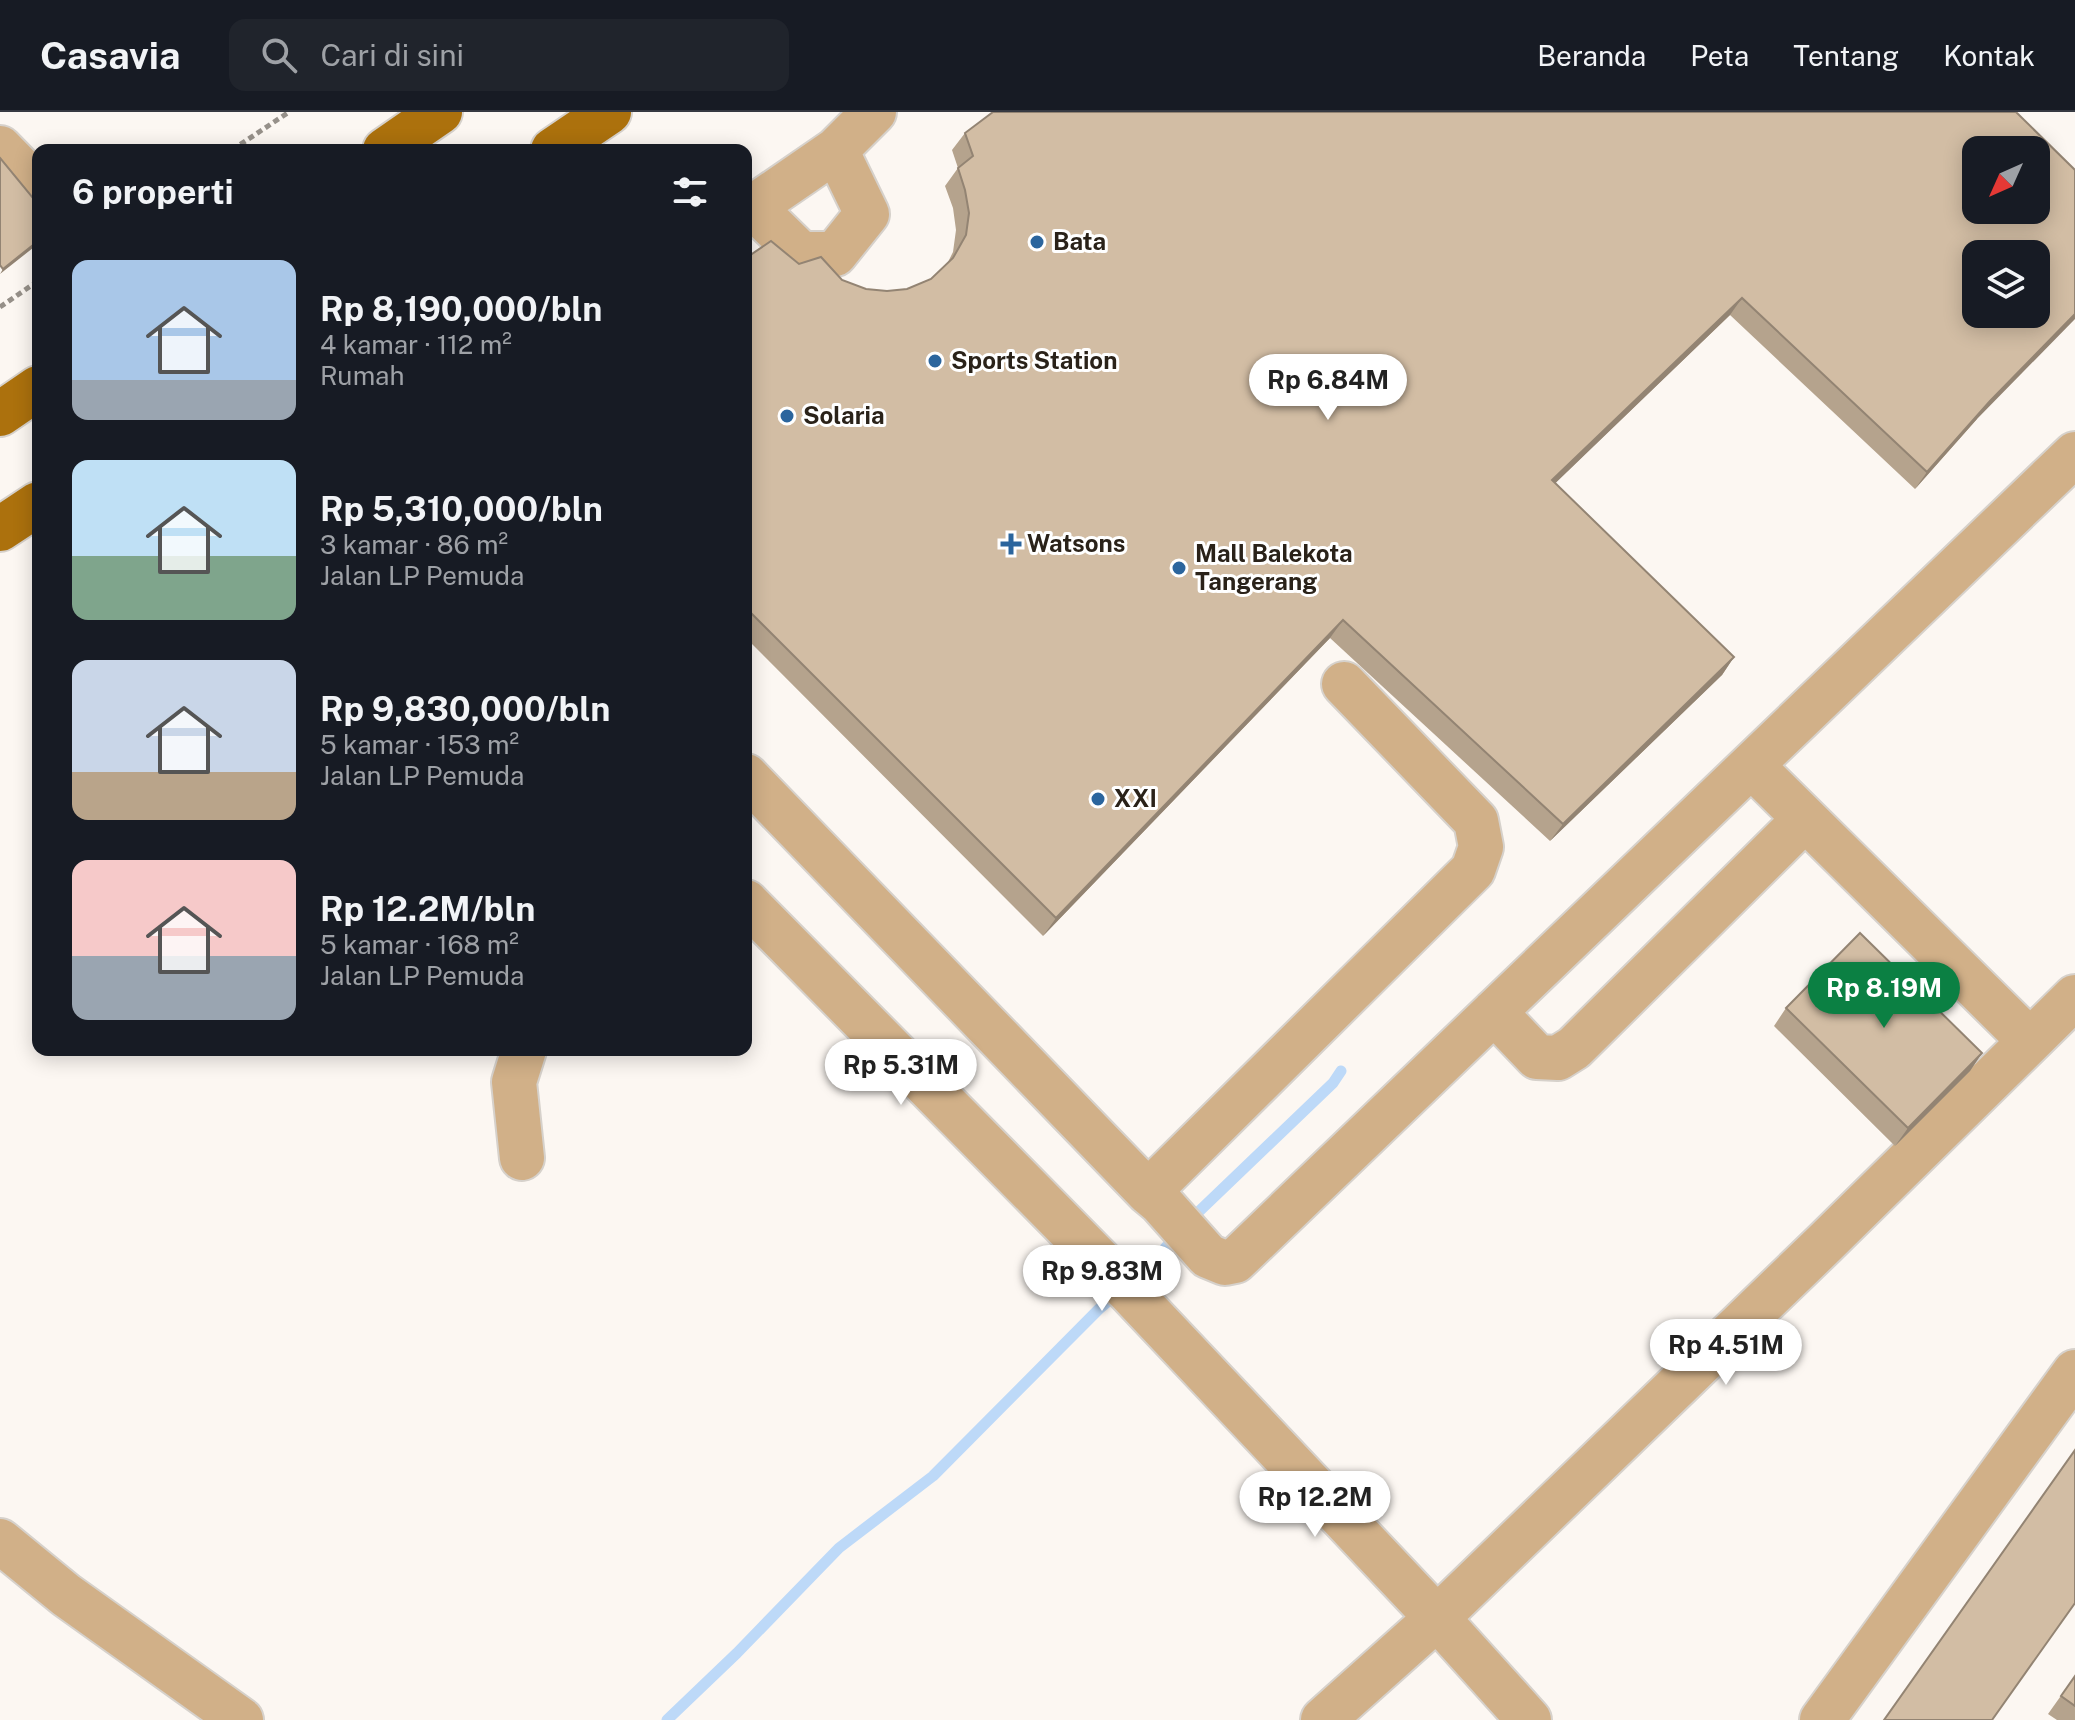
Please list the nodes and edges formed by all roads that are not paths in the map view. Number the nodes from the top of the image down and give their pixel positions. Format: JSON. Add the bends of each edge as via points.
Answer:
{"nodes":[{"id":1,"x":440,"y":112,"type":"edge"},
{"id":2,"x":609,"y":112,"type":"edge"},
{"id":3,"x":874,"y":112,"type":"edge"},
{"id":4,"x":394,"y":144,"type":"edge"},
{"id":5,"x":562,"y":144,"type":"edge"},
{"id":6,"x":0,"y":148,"type":"edge"},
{"id":7,"x":836,"y":150,"type":"junction"},
{"id":8,"x":32,"y":181,"type":"edge"},
{"id":9,"x":752,"y":209,"type":"edge"},
{"id":10,"x":752,"y":212,"type":"edge"},
{"id":11,"x":32,"y":392,"type":"edge"},
{"id":12,"x":0,"y":414,"type":"edge"},
{"id":13,"x":2075,"y":454,"type":"edge"},
{"id":14,"x":32,"y":508,"type":"edge"},
{"id":15,"x":0,"y":529,"type":"edge"},
{"id":16,"x":1344,"y":684,"type":"dead end"},
{"id":17,"x":1752,"y":766,"type":"junction"},
{"id":18,"x":752,"y":782,"type":"edge"},
{"id":19,"x":1805,"y":819,"type":"junction"},
{"id":20,"x":752,"y":908,"type":"edge"},
{"id":21,"x":2075,"y":997,"type":"edge"},
{"id":22,"x":1494,"y":1012,"type":"junction"},
{"id":23,"x":2030,"y":1041,"type":"junction"},
{"id":24,"x":522,"y":1056,"type":"edge"},
{"id":25,"x":522,"y":1158,"type":"dead end"},
{"id":26,"x":1154,"y":1197,"type":"junction"},
{"id":27,"x":2075,"y":1372,"type":"edge"},
{"id":28,"x":0,"y":1541,"type":"edge"},
{"id":29,"x":1437,"y":1618,"type":"junction"},
{"id":30,"x":241,"y":1720,"type":"edge"},
{"id":31,"x":1323,"y":1720,"type":"edge"},
{"id":32,"x":1529,"y":1720,"type":"edge"},
{"id":33,"x":1822,"y":1720,"type":"edge"}],
"edges":[{"from":1,"to":4,"type":"main road"},
{"from":2,"to":5,"type":"main road"},
{"from":3,"to":7,"type":"street"},
{"from":6,"to":8,"type":"street"},
{"from":7,"to":9,"type":"street"},
{"from":7,"to":10,"type":"street","via":[[867,214],[835,254],[801,254]]},
{"from":11,"to":12,"type":"main road"},
{"from":13,"to":17,"type":"street"},
{"from":14,"to":15,"type":"main road"},
{"from":16,"to":26,"type":"street","via":[[1476,821],[1481,847],[1473,870]]},
{"from":17,"to":19,"type":"street"},
{"from":17,"to":22,"type":"street"},
{"from":18,"to":26,"type":"street"},
{"from":19,"to":22,"type":"street","via":[[1558,1058],[1537,1057]]},
{"from":19,"to":23,"type":"street"},
{"from":20,"to":29,"type":"street","via":[[1104,1265]]},
{"from":21,"to":23,"type":"street"},
{"from":22,"to":26,"type":"street","via":[[1235,1261],[1208,1256]]},
{"from":23,"to":29,"type":"street"},
{"from":24,"to":25,"type":"street","via":[[514,1082]]},
{"from":27,"to":33,"type":"street"},
{"from":28,"to":30,"type":"street"},
{"from":29,"to":31,"type":"street"},
{"from":29,"to":32,"type":"street"}]}
